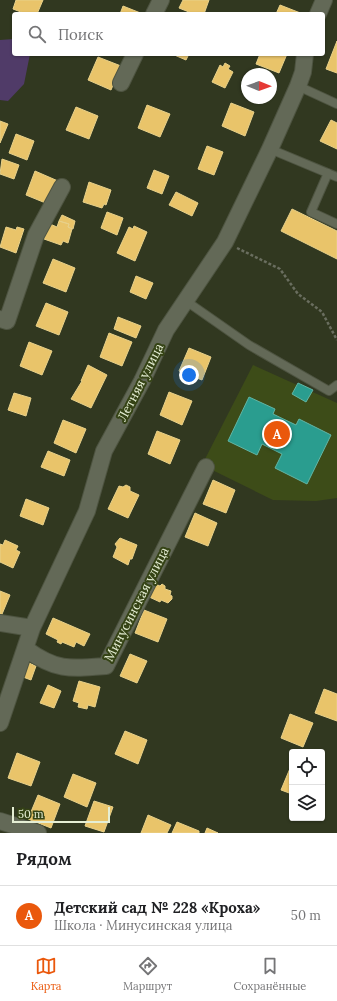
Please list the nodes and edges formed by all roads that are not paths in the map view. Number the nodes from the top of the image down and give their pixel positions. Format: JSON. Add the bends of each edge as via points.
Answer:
{"nodes":[{"id":1,"x":161,"y":0,"type":"edge"},
{"id":2,"x":324,"y":0,"type":"edge"},
{"id":3,"x":155,"y":12,"type":"edge"},
{"id":4,"x":319,"y":12,"type":"edge"},
{"id":5,"x":134,"y":56,"type":"edge"},
{"id":6,"x":305,"y":56,"type":"edge"},
{"id":7,"x":121,"y":83,"type":"dead end"},
{"id":8,"x":298,"y":86,"type":"junction"},
{"id":9,"x":337,"y":104,"type":"edge"},
{"id":10,"x":270,"y":149,"type":"junction"},
{"id":11,"x":328,"y":173,"type":"junction"},
{"id":12,"x":337,"y":178,"type":"edge"},
{"id":13,"x":62,"y":187,"type":"dead end"},
{"id":14,"x":337,"y":224,"type":"edge"},
{"id":15,"x":186,"y":301,"type":"junction"},
{"id":16,"x":0,"y":319,"type":"edge"},
{"id":17,"x":337,"y":385,"type":"edge"},
{"id":18,"x":206,"y":467,"type":"dead end"},
{"id":19,"x":0,"y":623,"type":"edge"},
{"id":20,"x":32,"y":628,"type":"junction"},
{"id":21,"x":26,"y":649,"type":"junction"},
{"id":22,"x":0,"y":723,"type":"edge"},
{"id":23,"x":0,"y":821,"type":"edge"},
{"id":24,"x":38,"y":833,"type":"edge"}],
"edges":[{"from":1,"to":3,"type":"street"},
{"from":2,"to":4,"type":"street"},
{"from":5,"to":7,"type":"street"},
{"from":6,"to":8,"type":"street","name":"Летняя улица"},
{"from":8,"to":9,"type":"lane"},
{"from":8,"to":10,"type":"street","name":"Летняя улица"},
{"from":10,"to":11,"type":"lane"},
{"from":10,"to":15,"type":"street","name":"Летняя улица","via":[[225,242]]},
{"from":11,"to":12,"type":"lane"},
{"from":11,"to":14,"type":"lane","via":[[311,212]]},
{"from":13,"to":16,"type":"street","via":[[36,235],[7,321]]},
{"from":15,"to":17,"type":"lane","via":[[249,345],[329,392]]},
{"from":15,"to":20,"type":"street","name":"Летняя улица","via":[[166,330],[104,451],[87,511]]},
{"from":18,"to":21,"type":"street","name":"Минусинская улица","via":[[106,666],[72,669],[43,662]]},
{"from":19,"to":20,"type":"street"},
{"from":20,"to":21,"type":"street","name":"Летняя улица"},
{"from":21,"to":22,"type":"street","name":"Летняя улица"},
{"from":23,"to":24,"type":"street"}]}
